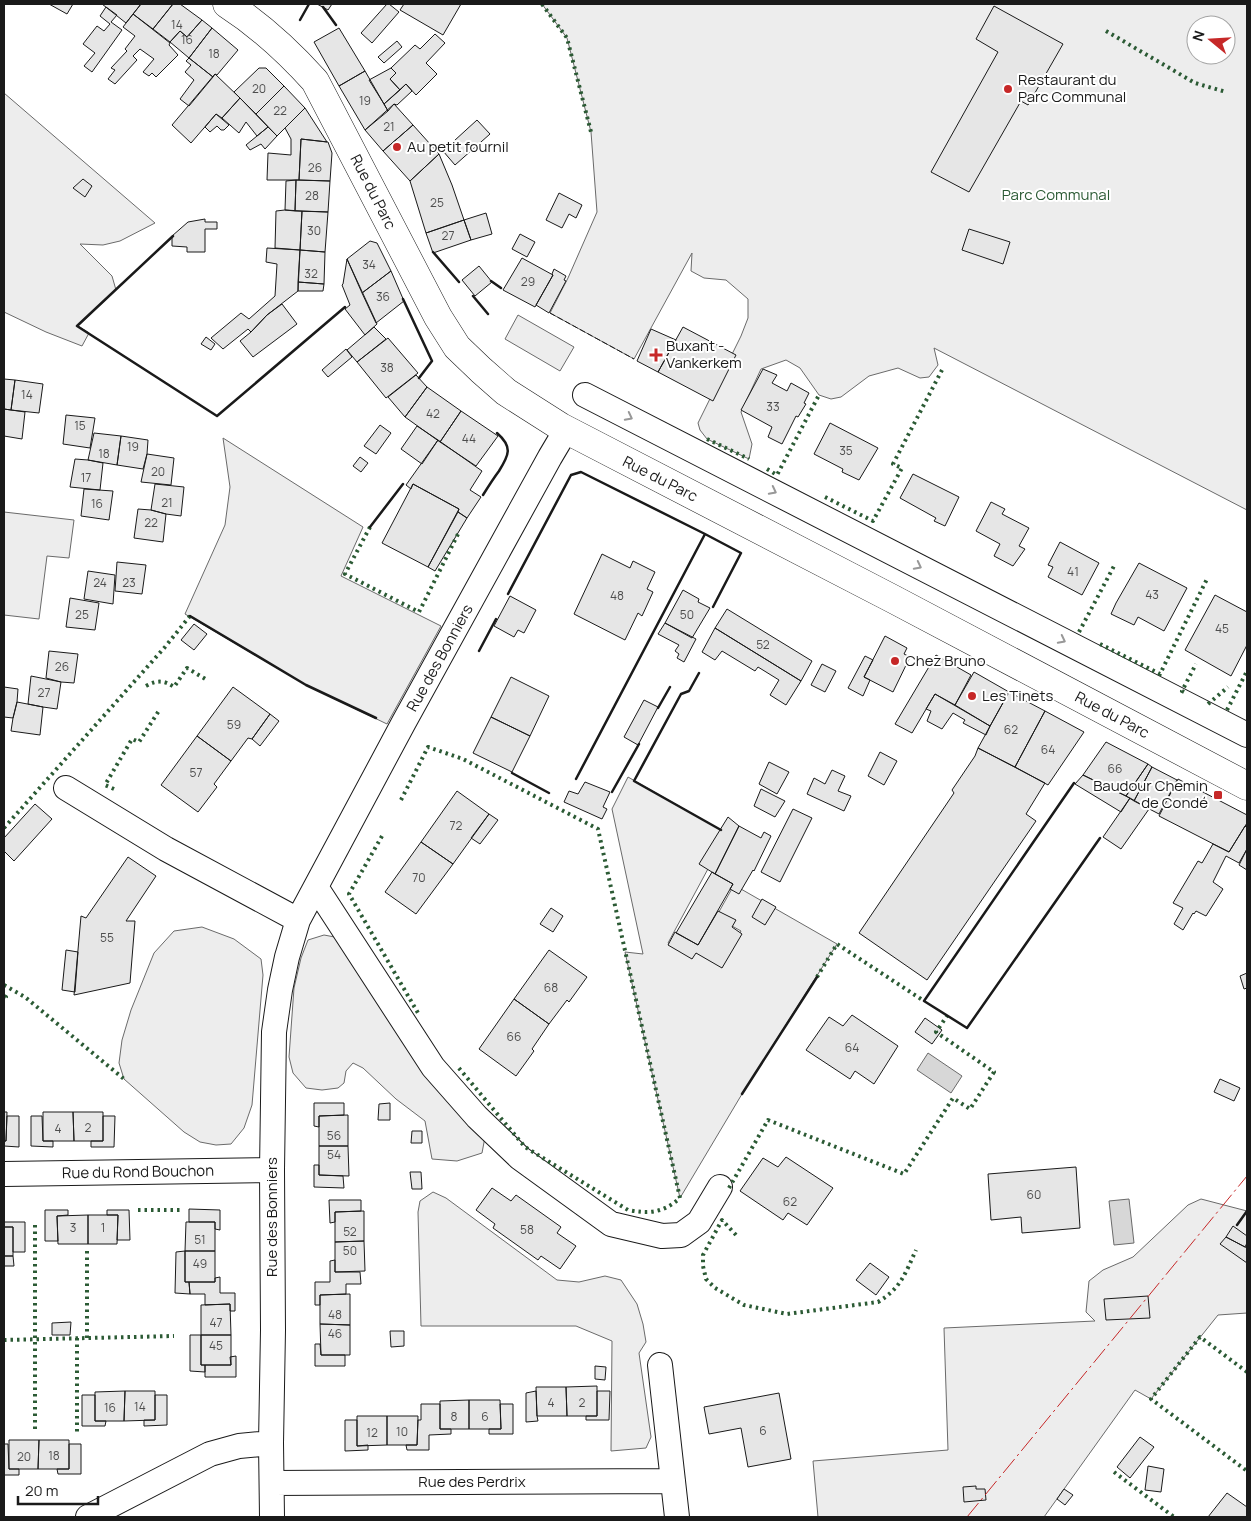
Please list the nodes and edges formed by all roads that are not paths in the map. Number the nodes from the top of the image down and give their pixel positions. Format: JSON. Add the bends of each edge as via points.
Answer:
{"nodes":[{"id":1,"x":227,"y":4,"type":"edge"},
{"id":2,"x":585,"y":395,"type":"dead end"},
{"id":3,"x":566,"y":430,"type":"junction"},
{"id":4,"x":1247,"y":735,"type":"edge"},
{"id":5,"x":1247,"y":786,"type":"edge"},
{"id":6,"x":66,"y":788,"type":"dead end"},
{"id":7,"x":316,"y":887,"type":"junction"},
{"id":8,"x":298,"y":920,"type":"junction"},
{"id":9,"x":272,"y":1170,"type":"junction"},
{"id":10,"x":4,"y":1174,"type":"edge"},
{"id":11,"x":720,"y":1187,"type":"dead end"},
{"id":12,"x":660,"y":1365,"type":"dead end"},
{"id":13,"x":271,"y":1443,"type":"junction"},
{"id":14,"x":673,"y":1482,"type":"junction"},
{"id":15,"x":272,"y":1483,"type":"junction"},
{"id":16,"x":88,"y":1517,"type":"edge"},
{"id":17,"x":272,"y":1517,"type":"edge"},
{"id":18,"x":677,"y":1517,"type":"edge"}],
"edges":[{"from":1,"to":3,"type":"street","name":"Rue du Parc","via":[[274,38],[315,81],[438,317],[457,347],[506,392]]},
{"from":2,"to":4,"type":"street","one_way":true},
{"from":3,"to":5,"type":"street","name":"Rue du Parc"},
{"from":3,"to":7,"type":"street","name":"Rue des Bonniers"},
{"from":6,"to":8,"type":"street","via":[[166,849]]},
{"from":7,"to":8,"type":"street","name":"Rue des Bonniers"},
{"from":7,"to":11,"type":"street","via":[[432,1067],[520,1158],[611,1224],[662,1236],[681,1235],[699,1222]]},
{"from":8,"to":9,"type":"street","name":"Rue des Bonniers","via":[[280,990],[274,1032]]},
{"from":9,"to":10,"type":"street","name":"Rue du Rond Bouchon"},
{"from":9,"to":13,"type":"street","name":"Rue des Bonniers"},
{"from":12,"to":14,"type":"street"},
{"from":13,"to":15,"type":"street","name":"Rue des Bonniers"},
{"from":13,"to":16,"type":"street","via":[[239,1446],[210,1454]]},
{"from":14,"to":15,"type":"street","name":"Rue des Perdrix"},
{"from":14,"to":18,"type":"street"},
{"from":15,"to":17,"type":"street","name":"Rue des Bonniers"}]}
